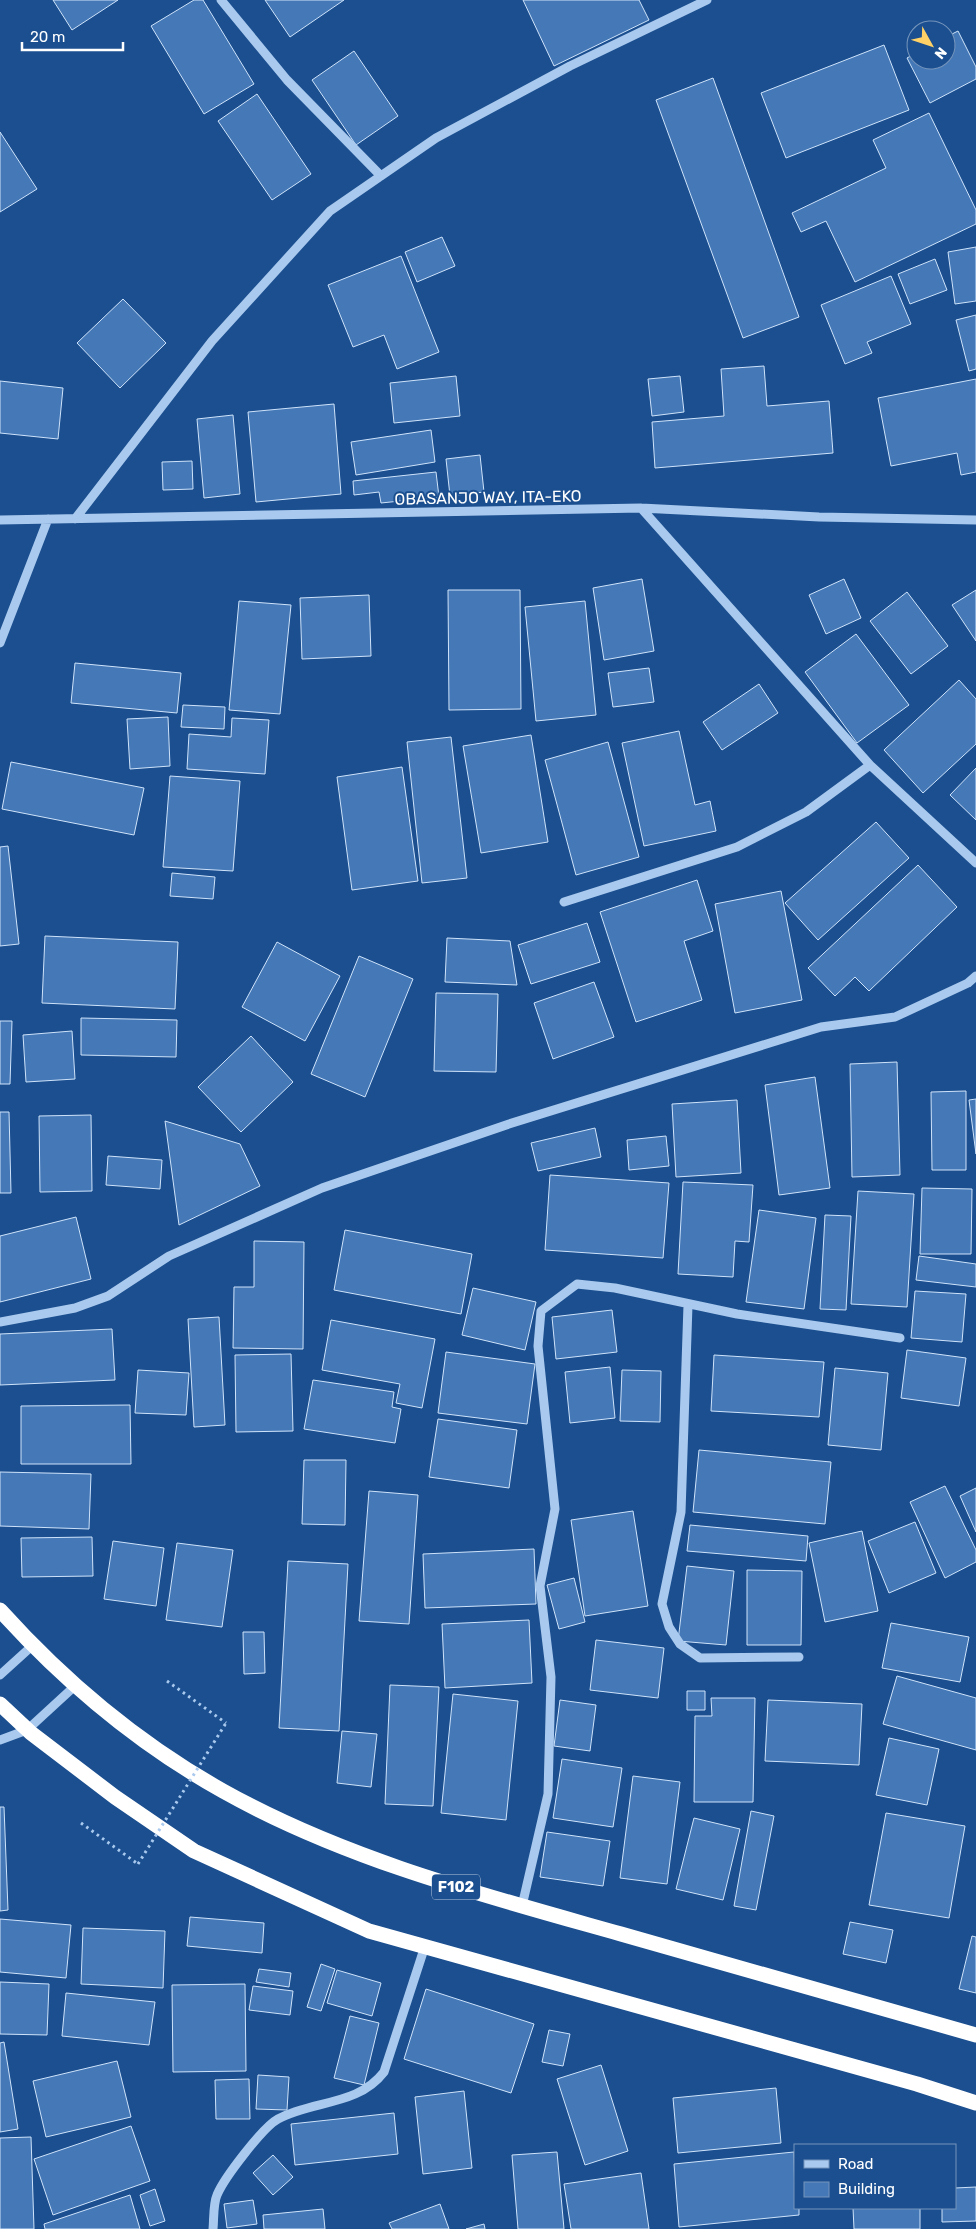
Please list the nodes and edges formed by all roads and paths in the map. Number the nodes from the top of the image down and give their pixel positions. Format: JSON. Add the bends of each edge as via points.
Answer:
{"nodes":[{"id":1,"x":221,"y":0,"type":"edge"},
{"id":2,"x":708,"y":0,"type":"edge"},
{"id":3,"x":382,"y":176,"type":"junction"},
{"id":4,"x":640,"y":508,"type":"junction"},
{"id":5,"x":48,"y":519,"type":"junction"},
{"id":6,"x":75,"y":519,"type":"junction"},
{"id":7,"x":0,"y":520,"type":"edge"},
{"id":8,"x":976,"y":520,"type":"edge"},
{"id":9,"x":0,"y":643,"type":"edge"},
{"id":10,"x":870,"y":765,"type":"junction"},
{"id":11,"x":976,"y":863,"type":"edge"},
{"id":12,"x":564,"y":902,"type":"dead end"},
{"id":13,"x":976,"y":976,"type":"edge"},
{"id":14,"x":688,"y":1305,"type":"junction"},
{"id":15,"x":0,"y":1322,"type":"edge"},
{"id":16,"x":900,"y":1338,"type":"dead end"},
{"id":17,"x":0,"y":1610,"type":"edge"},
{"id":18,"x":32,"y":1646,"type":"junction"},
{"id":19,"x":799,"y":1657,"type":"dead end"},
{"id":20,"x":0,"y":1675,"type":"edge"},
{"id":21,"x":167,"y":1681,"type":"dead end"},
{"id":22,"x":76,"y":1685,"type":"junction"},
{"id":23,"x":0,"y":1704,"type":"edge"},
{"id":24,"x":27,"y":1730,"type":"junction"},
{"id":25,"x":0,"y":1740,"type":"edge"},
{"id":26,"x":81,"y":1823,"type":"dead end"},
{"id":27,"x":522,"y":1906,"type":"junction"},
{"id":28,"x":425,"y":1946,"type":"junction"},
{"id":29,"x":976,"y":2035,"type":"edge"},
{"id":30,"x":976,"y":2103,"type":"edge"},
{"id":31,"x":213,"y":2229,"type":"edge"}],
"edges":[{"from":1,"to":3,"type":"street","via":[[287,80]]},
{"from":2,"to":3,"type":"street","via":[[570,66],[436,138]]},
{"from":3,"to":6,"type":"street","via":[[330,211],[212,341]]},
{"from":4,"to":6,"type":"street","name":"OBASANJO WAY, ITA-EKO"},
{"from":4,"to":8,"type":"street","name":"OBASANJO WAY, ITA-EKO","via":[[818,517]]},
{"from":4,"to":10,"type":"street"},
{"from":5,"to":6,"type":"street","name":"OBASANJO WAY, ITA-EKO"},
{"from":5,"to":7,"type":"street","name":"OBASANJO WAY, ITA-EKO"},
{"from":5,"to":9,"type":"street"},
{"from":10,"to":11,"type":"street"},
{"from":10,"to":12,"type":"street","via":[[806,812],[737,847]]},
{"from":13,"to":15,"type":"street","via":[[968,983],[895,1017],[821,1027],[508,1124],[322,1188],[169,1256],[108,1296],[75,1308]]},
{"from":14,"to":16,"type":"street"},
{"from":14,"to":19,"type":"street","via":[[681,1512],[662,1604],[669,1627],[680,1644],[700,1658]]},
{"from":14,"to":27,"type":"street","via":[[615,1288],[577,1284],[541,1312],[538,1346],[555,1509],[540,1586],[551,1677],[548,1794]]},
{"from":17,"to":18,"type":"highway","number":"F102"},
{"from":18,"to":20,"type":"street"},
{"from":18,"to":22,"type":"highway","number":"F102"},
{"from":21,"to":26,"type":"path","bridge":true,"via":[[226,1724],[138,1864]]},
{"from":22,"to":24,"type":"street"},
{"from":22,"to":27,"type":"highway","number":"F102","via":[[147,1744],[223,1791],[269,1814],[363,1855]]},
{"from":23,"to":24,"type":"highway"},
{"from":24,"to":25,"type":"street"},
{"from":24,"to":28,"type":"highway","via":[[115,1797],[194,1851],[369,1931]]},
{"from":27,"to":29,"type":"highway","number":"F102"},
{"from":28,"to":30,"type":"highway"},
{"from":28,"to":31,"type":"street","via":[[384,2072],[376,2082],[356,2094],[279,2118],[261,2131],[216,2196]]}]}
